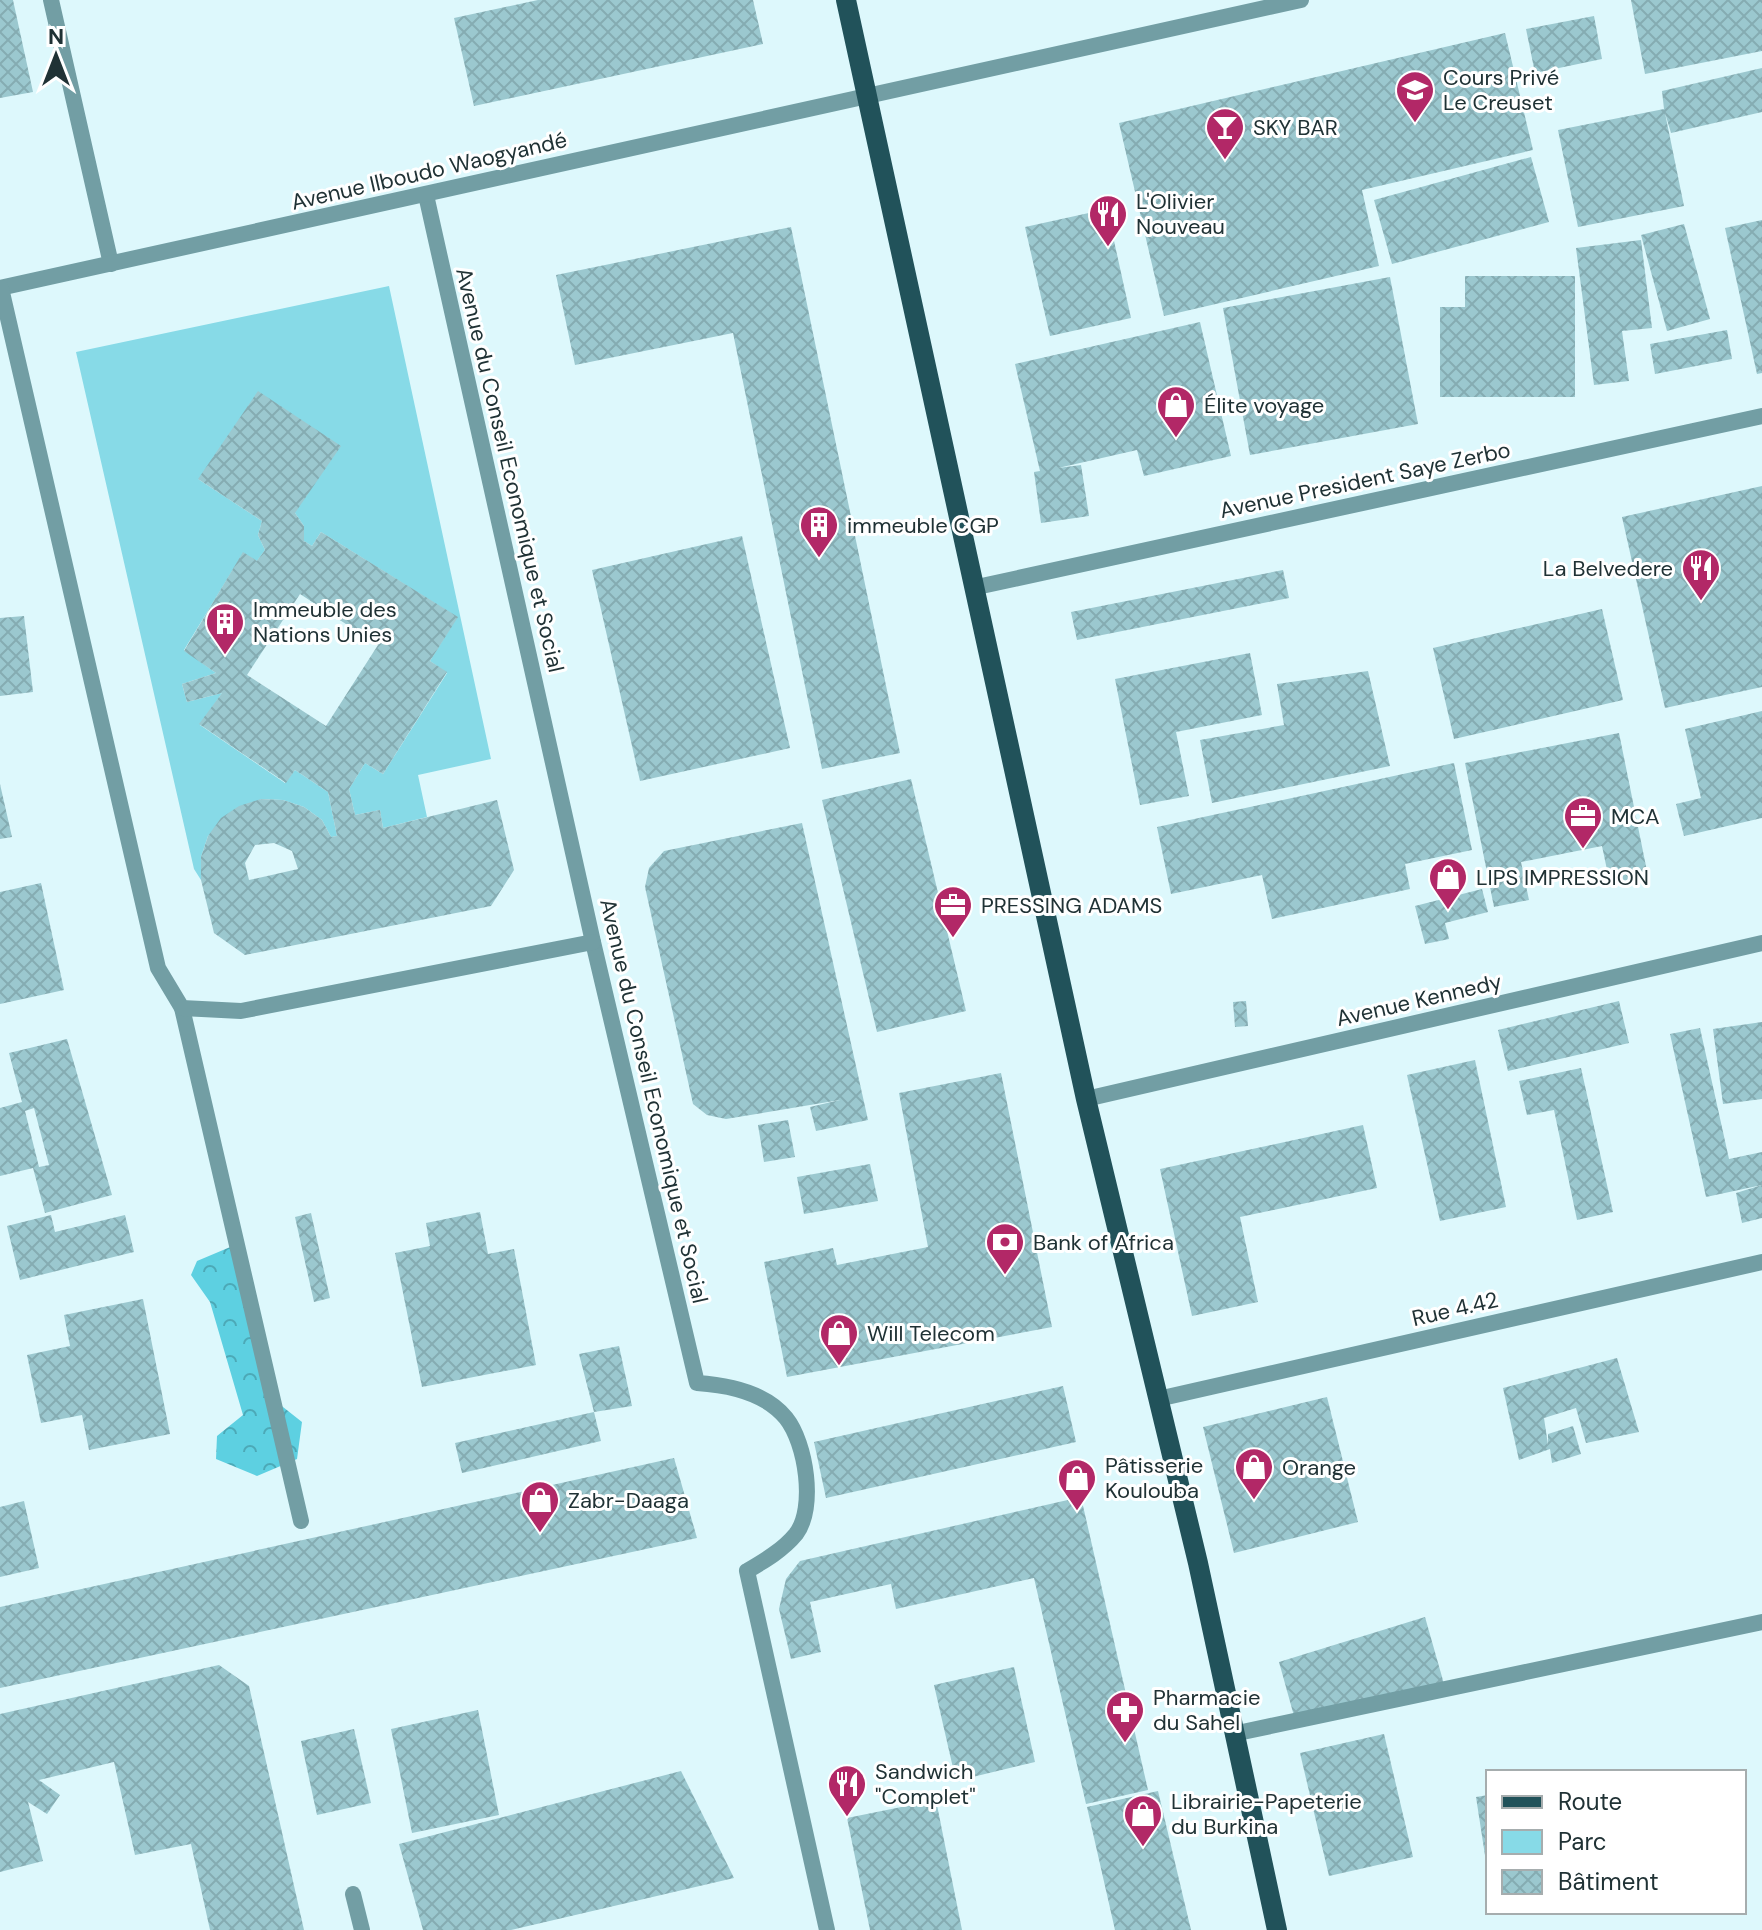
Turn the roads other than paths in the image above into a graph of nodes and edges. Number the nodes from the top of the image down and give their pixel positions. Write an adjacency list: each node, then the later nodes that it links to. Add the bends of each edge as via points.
1 (51, 0): 6 (street)
2 (846, 0): 4 (main road)
3 (1301, 0): 4 (street, Avenue Ilboudo Waogyandé)
4 (868, 95): 5 (street, Avenue Ilboudo Waogyandé); 9 (main road)
5 (426, 195): 6 (street, Avenue Ilboudo Waogyandé); 10 (street, Avenue du Conseil Economique et Social)
6 (111, 264): 7 (street, Avenue Ilboudo Waogyandé)
7 (0, 288): 12 (street, via 158,968)
8 (1762, 416): 9 (street, Avenue President Saye Zerbo)
9 (977, 587): 13 (main road)
10 (593, 942): 12 (street, via 241,1011); 21 (street, Avenue du Conseil Economique et Social, via 697,1383 733,1386 760,1399 785,1417 800,1443 808,1494 797,1533 747,1571)
11 (1762, 943): 13 (street, Avenue Kennedy)
12 (182, 1008): 16 (street)
13 (1086, 1099): 15 (main road)
14 (1762, 1262): 15 (street, Rue 4.42)
15 (1158, 1399): 18 (main road)
16 (301, 1521)
17 (1762, 1622): 18 (street)
18 (1233, 1734): 22 (main road)
19 (353, 1894): 20 (street)
20 (362, 1930)
21 (827, 1930)
22 (1277, 1930)

